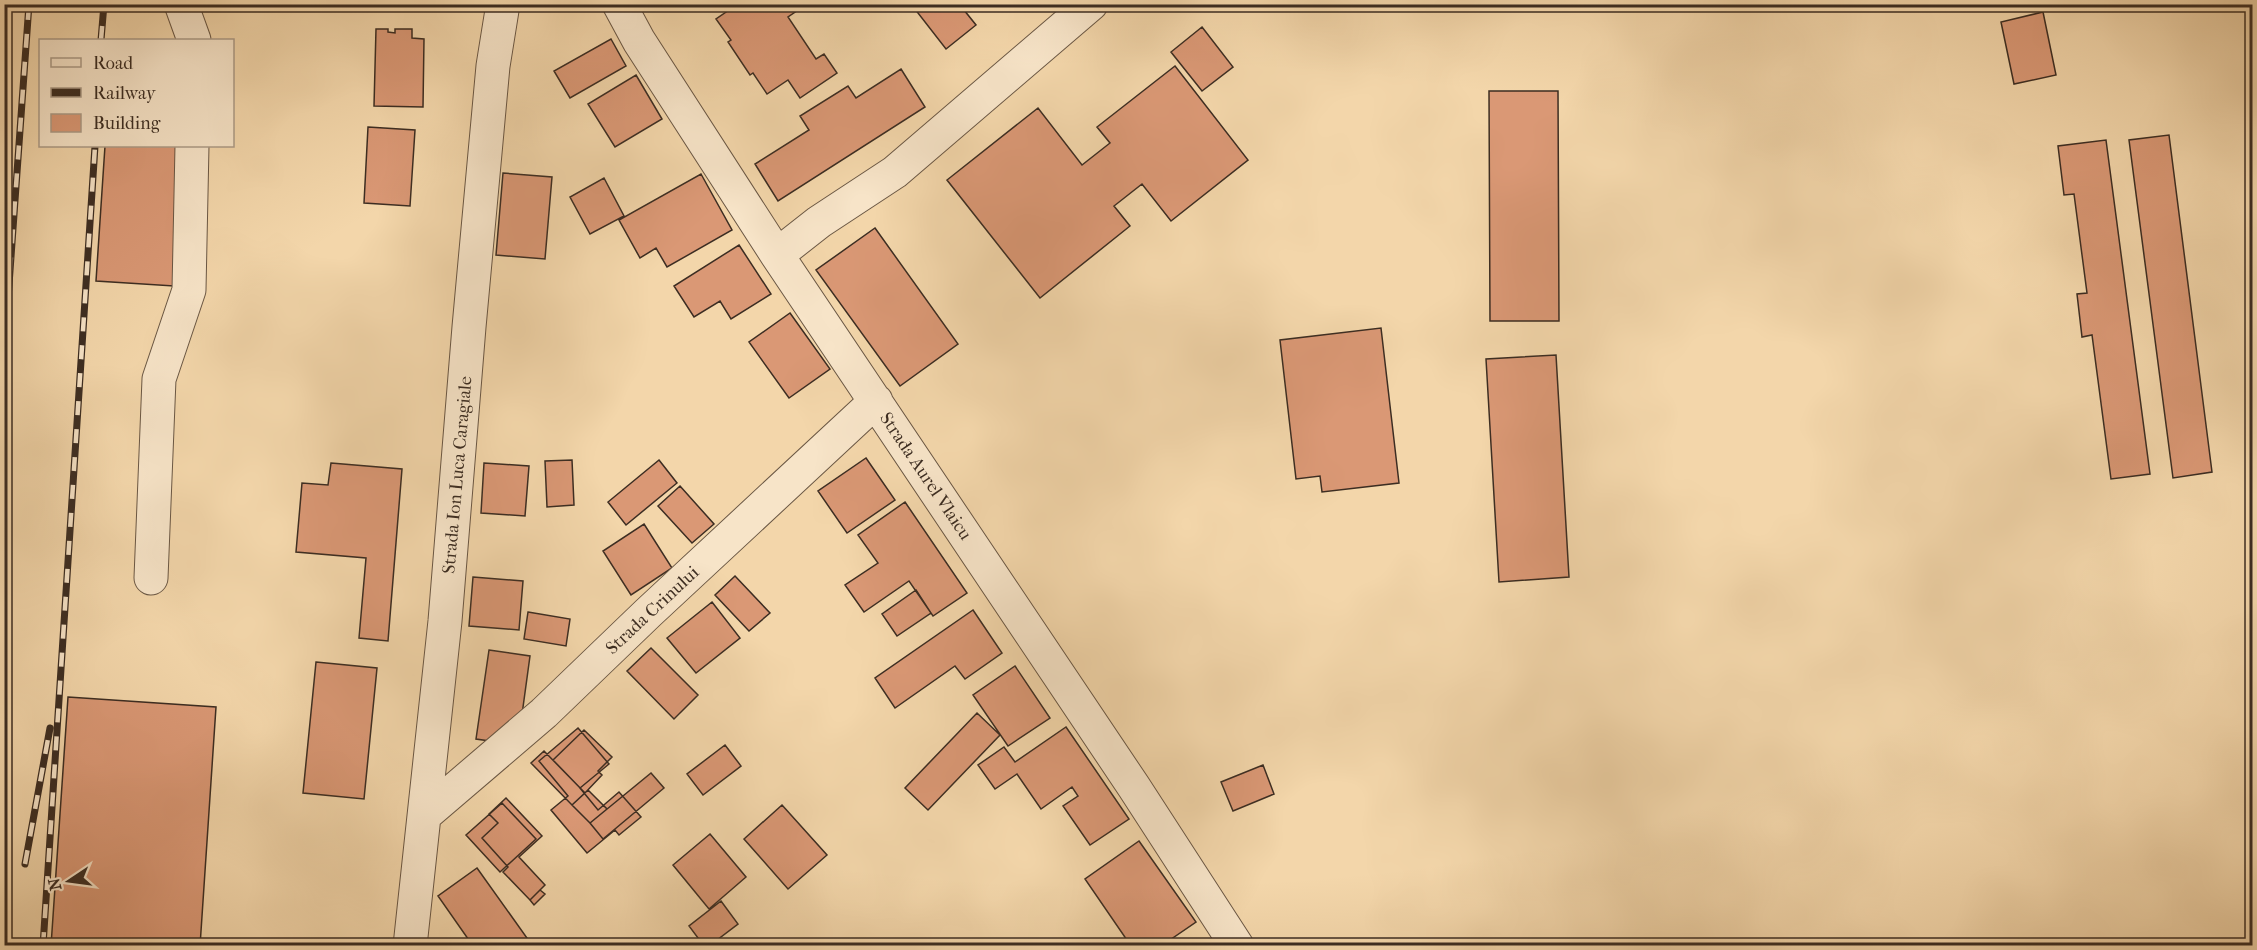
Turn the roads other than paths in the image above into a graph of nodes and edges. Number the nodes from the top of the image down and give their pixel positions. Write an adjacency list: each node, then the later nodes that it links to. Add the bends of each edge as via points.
1 (181, 4): 5 (street)
2 (503, 4): 10 (street, Strada Ion Luca Caragiale, via 492,78)
3 (619, 4): 7 (street, Strada Aurel Vlaicu)
4 (1091, 4): 7 (street, via 895,172)
5 (194, 39)
6 (192, 147): 9 (street, via 189,290 159,379)
7 (777, 255): 8 (street, Strada Aurel Vlaicu)
8 (876, 401): 10 (street, Strada Crinului, via 544,713); 12 (street, Strada Aurel Vlaicu)
9 (151, 578)
10 (426, 814): 11 (street, Strada Ion Luca Caragiale)
11 (410, 945)
12 (1237, 945)

